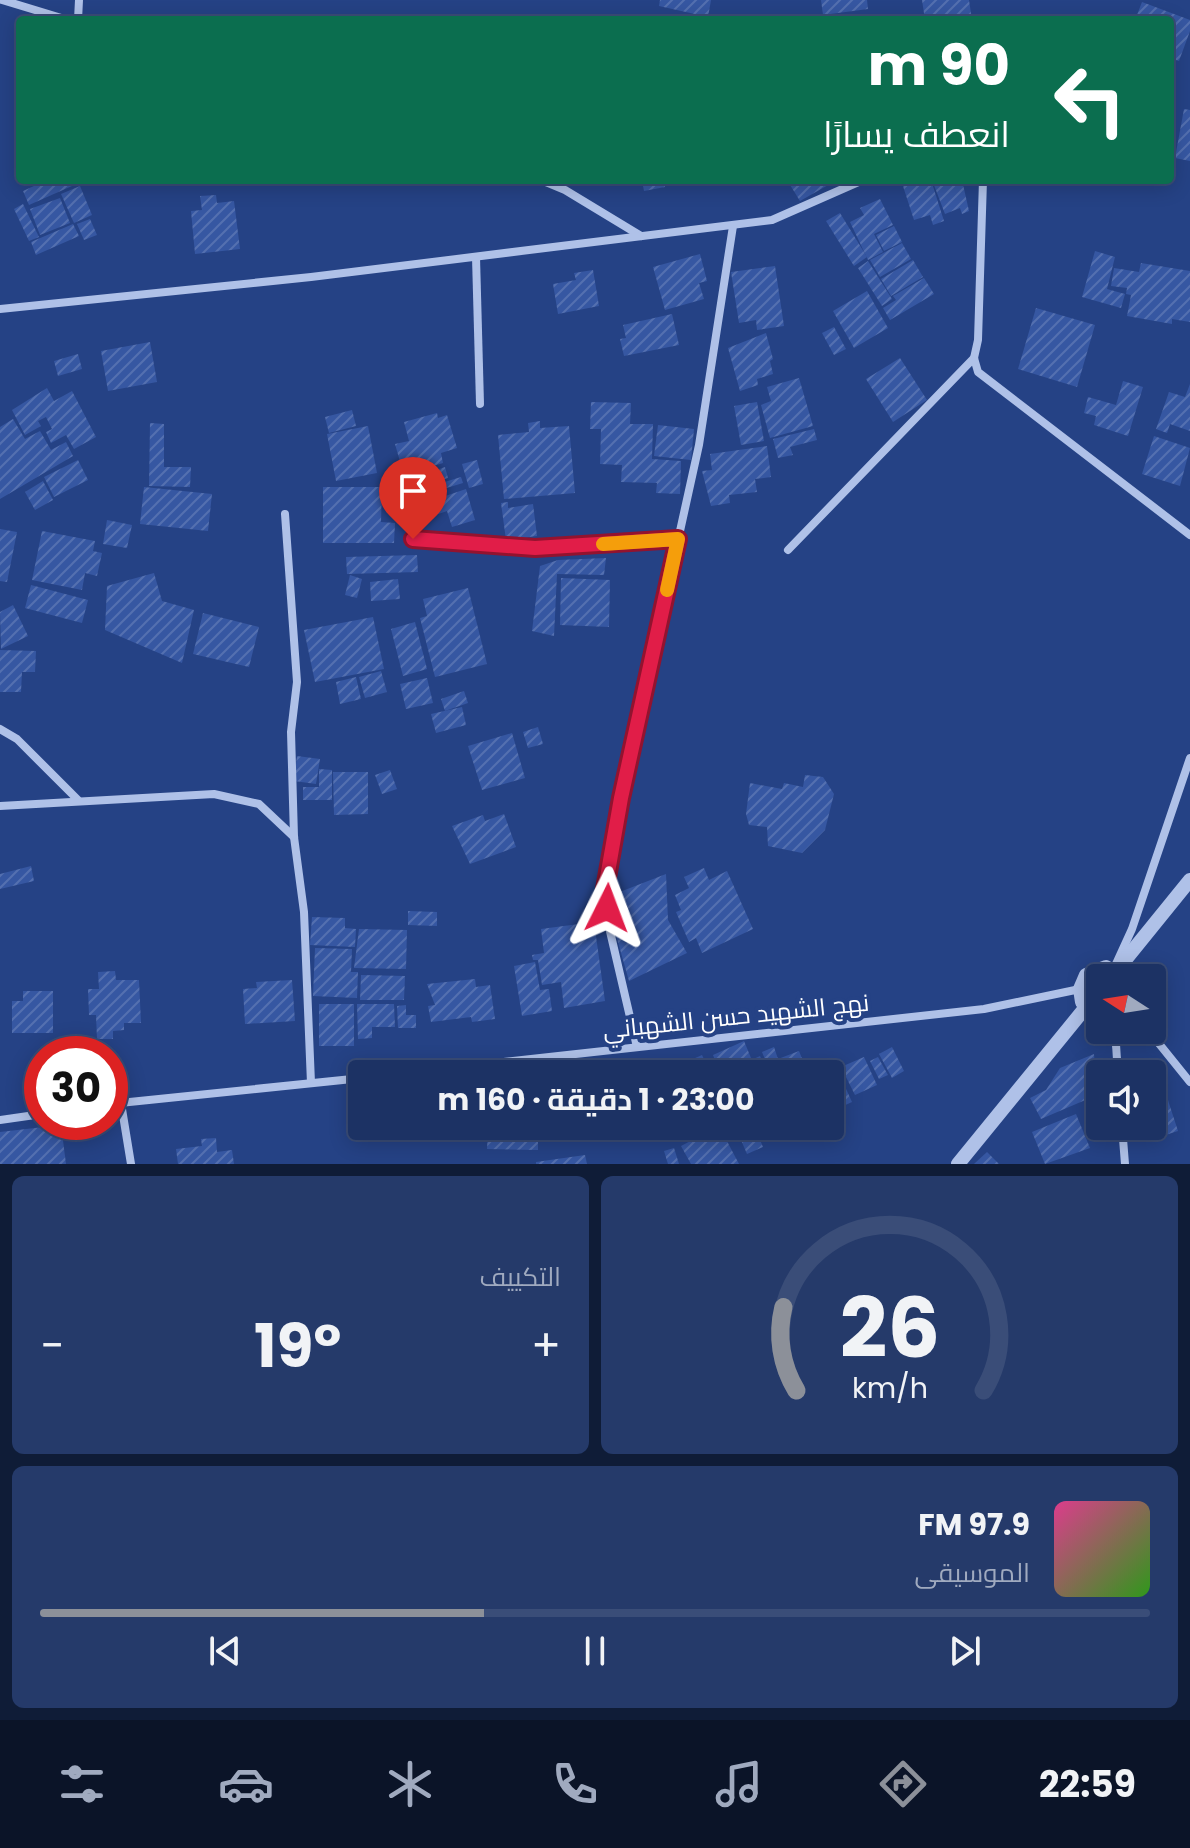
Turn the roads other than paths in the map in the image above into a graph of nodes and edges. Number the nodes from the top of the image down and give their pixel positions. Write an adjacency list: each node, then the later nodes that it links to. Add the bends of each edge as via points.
1 (2, 0): 2 (street)
2 (55, 16)
3 (551, 184): 7 (street)
4 (854, 184): 6 (street, via 772,220)
5 (983, 184): 10 (street)
6 (733, 226): 7 (street); 15 (street, via 699,445)
7 (641, 236): 8 (street)
8 (476, 257): 9 (street); 11 (street)
9 (0, 309)
10 (974, 358): 13 (street, via 978,372); 16 (street)
11 (480, 404)
12 (285, 514): 21 (street, via 297,682 291,732)
13 (1190, 535)
14 (413, 539): 15 (street, via 535,548)
15 (678, 539): 29 (street, via 605,889)
16 (788, 550)
17 (0, 729): 19 (street, via 17,739)
18 (1190, 758): 23 (street)
19 (78, 800): 20 (street); 21 (street, via 214,794 259,804)
20 (0, 806)
21 (294, 837): 33 (street, via 304,912)
22 (1190, 880): 24 (street)
23 (1121, 964)
24 (1124, 964)
25 (1086, 980): 26 (street)
26 (1080, 989): 27 (street); 29 (street, نهج الشهيد حسن الشهباني, via 984,1009)
27 (1086, 1007): 40 (street)
28 (1159, 1044): 32 (street)
29 (637, 1047): 30 (street, نهج الشهيد حسن الشهباني)
30 (520, 1060)
31 (348, 1079): 33 (street)
32 (1190, 1082)
33 (311, 1083): 34 (street)
34 (128, 1102)
35 (24, 1117): 36 (street)
36 (0, 1120)
37 (127, 1140): 39 (street)
38 (1123, 1140): 41 (street)
39 (131, 1164)
40 (958, 1164)
41 (1125, 1164)

